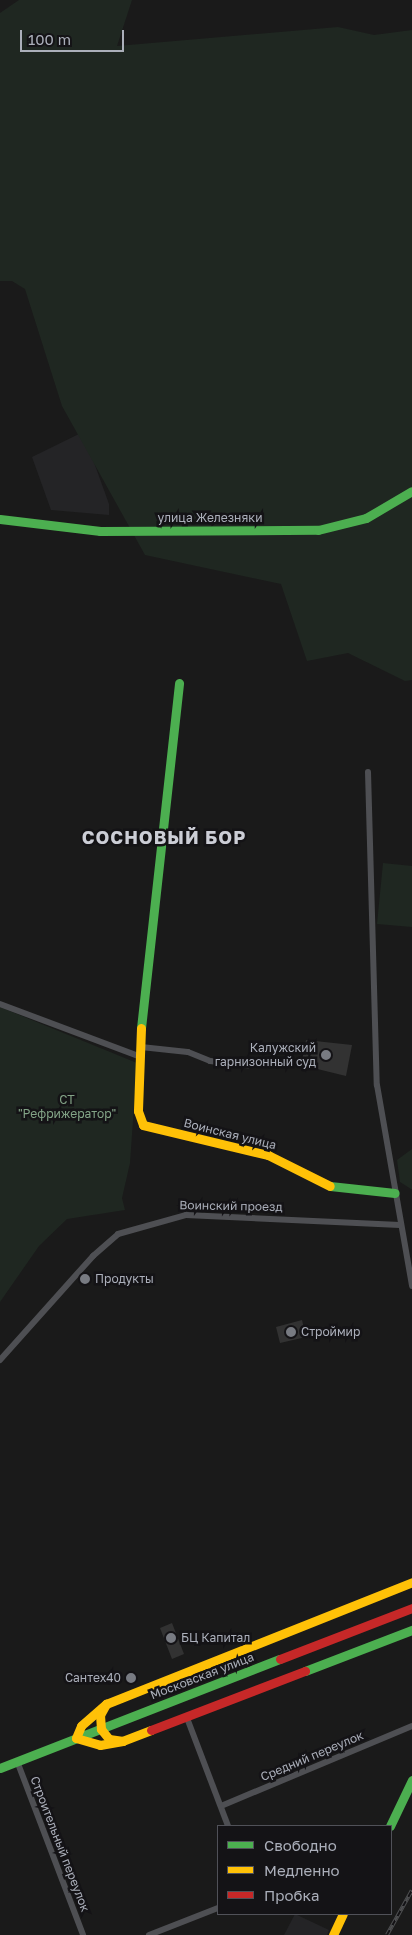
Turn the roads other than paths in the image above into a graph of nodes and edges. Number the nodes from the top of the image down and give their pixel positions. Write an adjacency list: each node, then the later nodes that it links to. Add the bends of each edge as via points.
1 (412, 491): 2 (main road, улица Железняки, via 366,518 318,530 100,531)
2 (0, 520)
3 (179, 683): 6 (main road, via 167,765)
4 (368, 772): 9 (street, via 377,1085)
5 (0, 1004): 7 (street)
6 (141, 1047): 7 (main road); 8 (street, via 188,1052 210,1061)
7 (141, 1057): 9 (main road, Воинская улица, via 138,1111 143,1125 268,1155 337,1189)
8 (248, 1066)
9 (395, 1193): 10 (street)
10 (400, 1226): 11 (street); 12 (street, Воинский проезд, via 186,1215 118,1234 93,1256)
11 (412, 1286)
12 (0, 1360)
13 (412, 1582): 16 (main road)
14 (412, 1608): 19 (main road, Московская улица)
15 (412, 1630): 17 (main road)
16 (106, 1704): 19 (main road, via 100,1715); 20 (main road, via 81,1726)
17 (187, 1718): 21 (main road); 25 (street)
18 (412, 1726): 25 (street, Средний переулок)
19 (101, 1729): 20 (main road, Московская улица); 21 (main road, via 109,1739)
20 (76, 1738): 21 (main road, via 100,1745); 22 (main road, Московская улица)
21 (124, 1741)
22 (17, 1761): 23 (main road, Московская улица); 30 (street, Строительный переулок)
23 (0, 1768)
24 (412, 1780): 27 (main road)
25 (221, 1806): 26 (street)
26 (228, 1825)
27 (390, 1825)
28 (217, 1908): 31 (street)
29 (343, 1915): 32 (main road)
30 (83, 1935)
31 (149, 1935)
32 (333, 1935)

